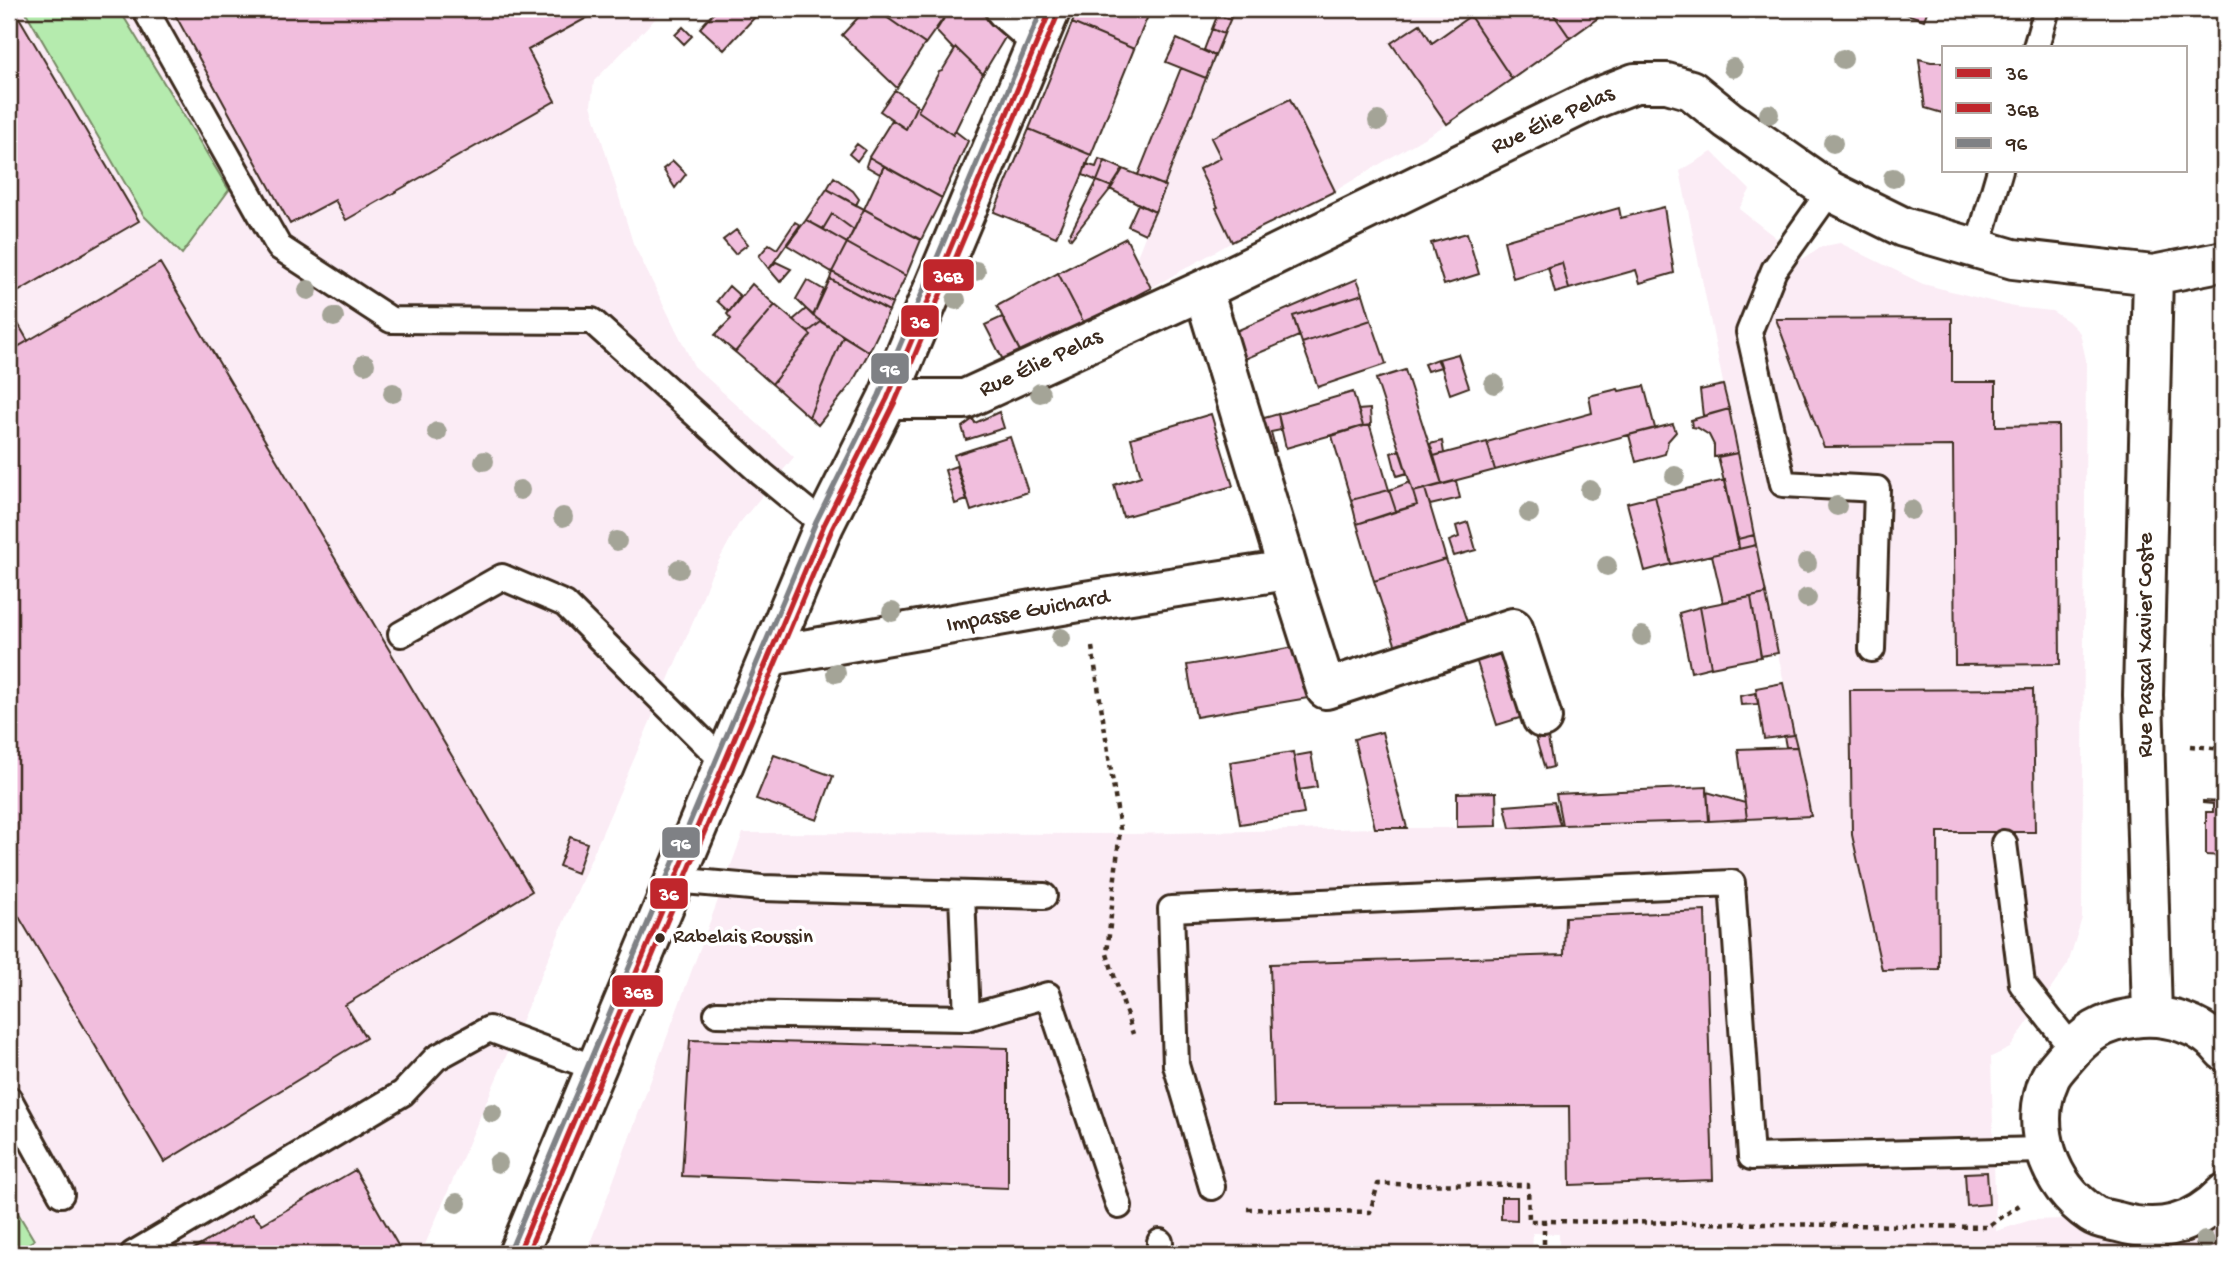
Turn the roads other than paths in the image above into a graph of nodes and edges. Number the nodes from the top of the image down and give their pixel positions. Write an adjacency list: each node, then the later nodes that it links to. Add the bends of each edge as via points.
1 (145, 9): 13 (lane, via 279,247 391,320 592,321)
2 (1005, 9): 4 (street)
3 (2047, 9): 5 (lane)
4 (1045, 24): 12 (street)
5 (2036, 46)
6 (1999, 172): 8 (lane)
7 (1830, 191): 8 (street, Rue Élie Pelas, via 1903,227); 11 (street, Rue Élie Pelas, via 1691,90 1667,83 1635,83); 16 (lane, via 1774,270 1749,332 1783,484 1877,489)
8 (1977, 249): 10 (street, Rue Élie Pelas, via 2013,259)
9 (2224, 261): 10 (street, Rue Élie Pelas)
10 (2153, 275): 25 (street, Rue Pascal Xavier Coste, via 2143,695)
11 (1203, 290): 12 (street, Rue Élie Pelas, via 965,399); 14 (street)
12 (887, 399): 13 (street)
13 (824, 525): 17 (street)
14 (1288, 569): 17 (street, Impasse Guichard); 18 (street, via 1326,689 1513,628)
15 (401, 634): 19 (lane, via 502,577 565,604)
16 (1872, 649)
17 (769, 656): 19 (street)
18 (1542, 718)
19 (724, 762): 21 (street)
20 (2004, 843): 27 (lane, via 2022,984)
21 (674, 880): 22 (lane); 29 (street)
22 (962, 895): 23 (lane); 26 (lane)
23 (1044, 896)
24 (717, 1014): 26 (lane)
25 (2152, 1015): 27 (street, via 2115,1020 2082,1038); 28 (street, via 2188,1024)
26 (967, 1018): 35 (lane, via 1048,995)
27 (2073, 1049): 31 (street, via 2050,1077 2041,1113)
28 (2224, 1051)
29 (595, 1068): 36 (lane, via 489,1029 436,1059 402,1093); 37 (street)
30 (9, 1099): 33 (lane)
31 (2052, 1164): 32 (lane, via 1751,1157 1732,883 1171,909 1177,1065); 34 (street, via 2066,1192 2094,1216 2140,1229 2177,1225 2210,1209)
32 (1212, 1186)
33 (61, 1194)
34 (2224, 1194)
35 (1119, 1206)
36 (133, 1254)
37 (518, 1254)

